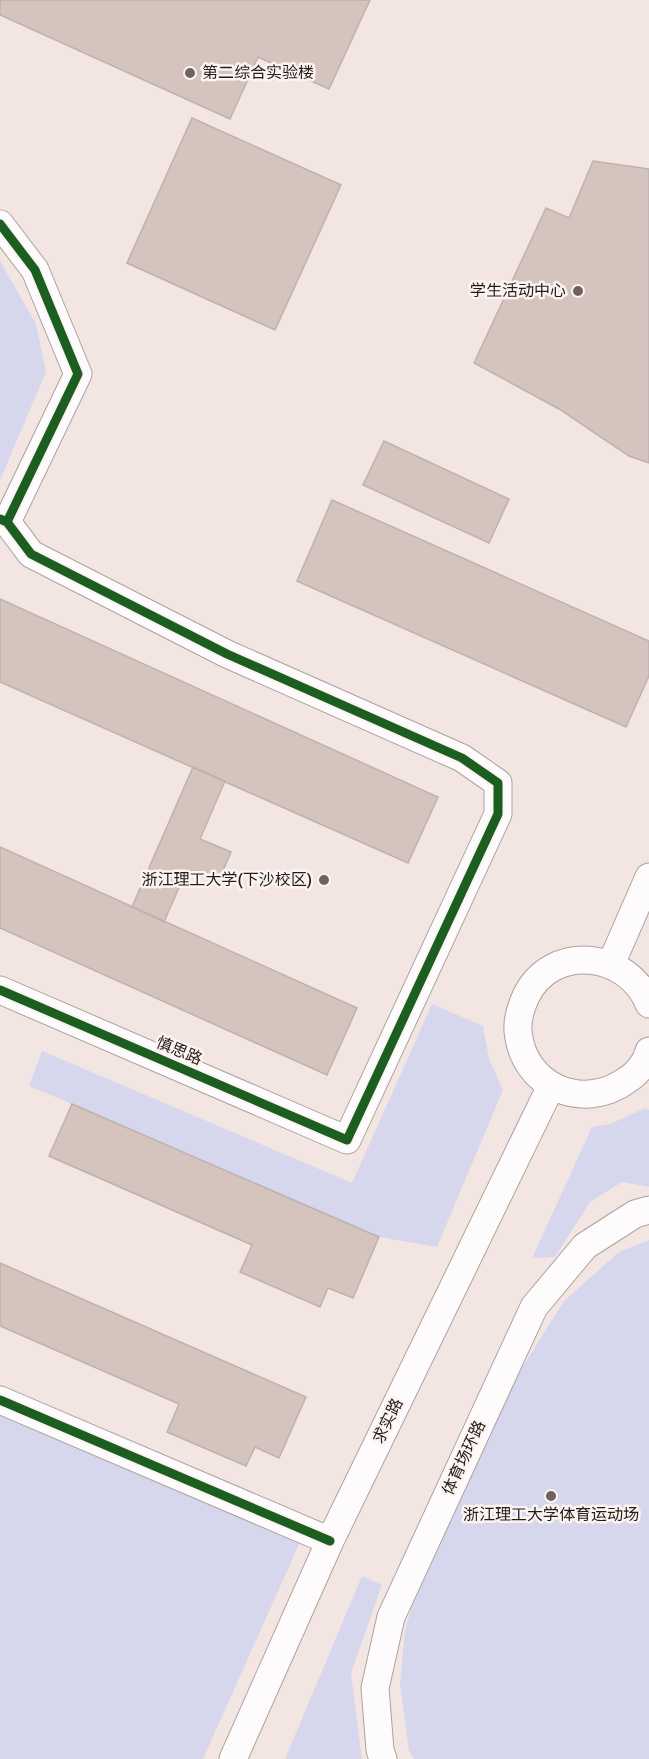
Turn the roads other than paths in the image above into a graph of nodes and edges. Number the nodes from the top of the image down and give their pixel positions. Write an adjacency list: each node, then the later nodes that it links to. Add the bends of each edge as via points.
1 (0, 224): 2 (street, via 35,270 78,374)
2 (3, 520): 5 (street, 慎思路, via 31,554 227,654 462,758 498,783 498,814 347,1140)
3 (649, 877): 4 (street)
4 (611, 964): 6 (street, via 630,975); 8 (street, via 589,959 566,962 546,972 525,998 518,1030 522,1052 534,1071)
5 (0, 990)
6 (649, 1004)
7 (648, 1055): 8 (street, via 634,1075 616,1088 595,1095 572,1094)
8 (551, 1086): 11 (street, 求实路)
9 (649, 1209): 13 (street, 体育场环路, via 585,1246 534,1307 391,1617 375,1688)
10 (0, 1400): 11 (street)
11 (330, 1541): 12 (street, 求实路)
12 (233, 1759)
13 (383, 1759)

